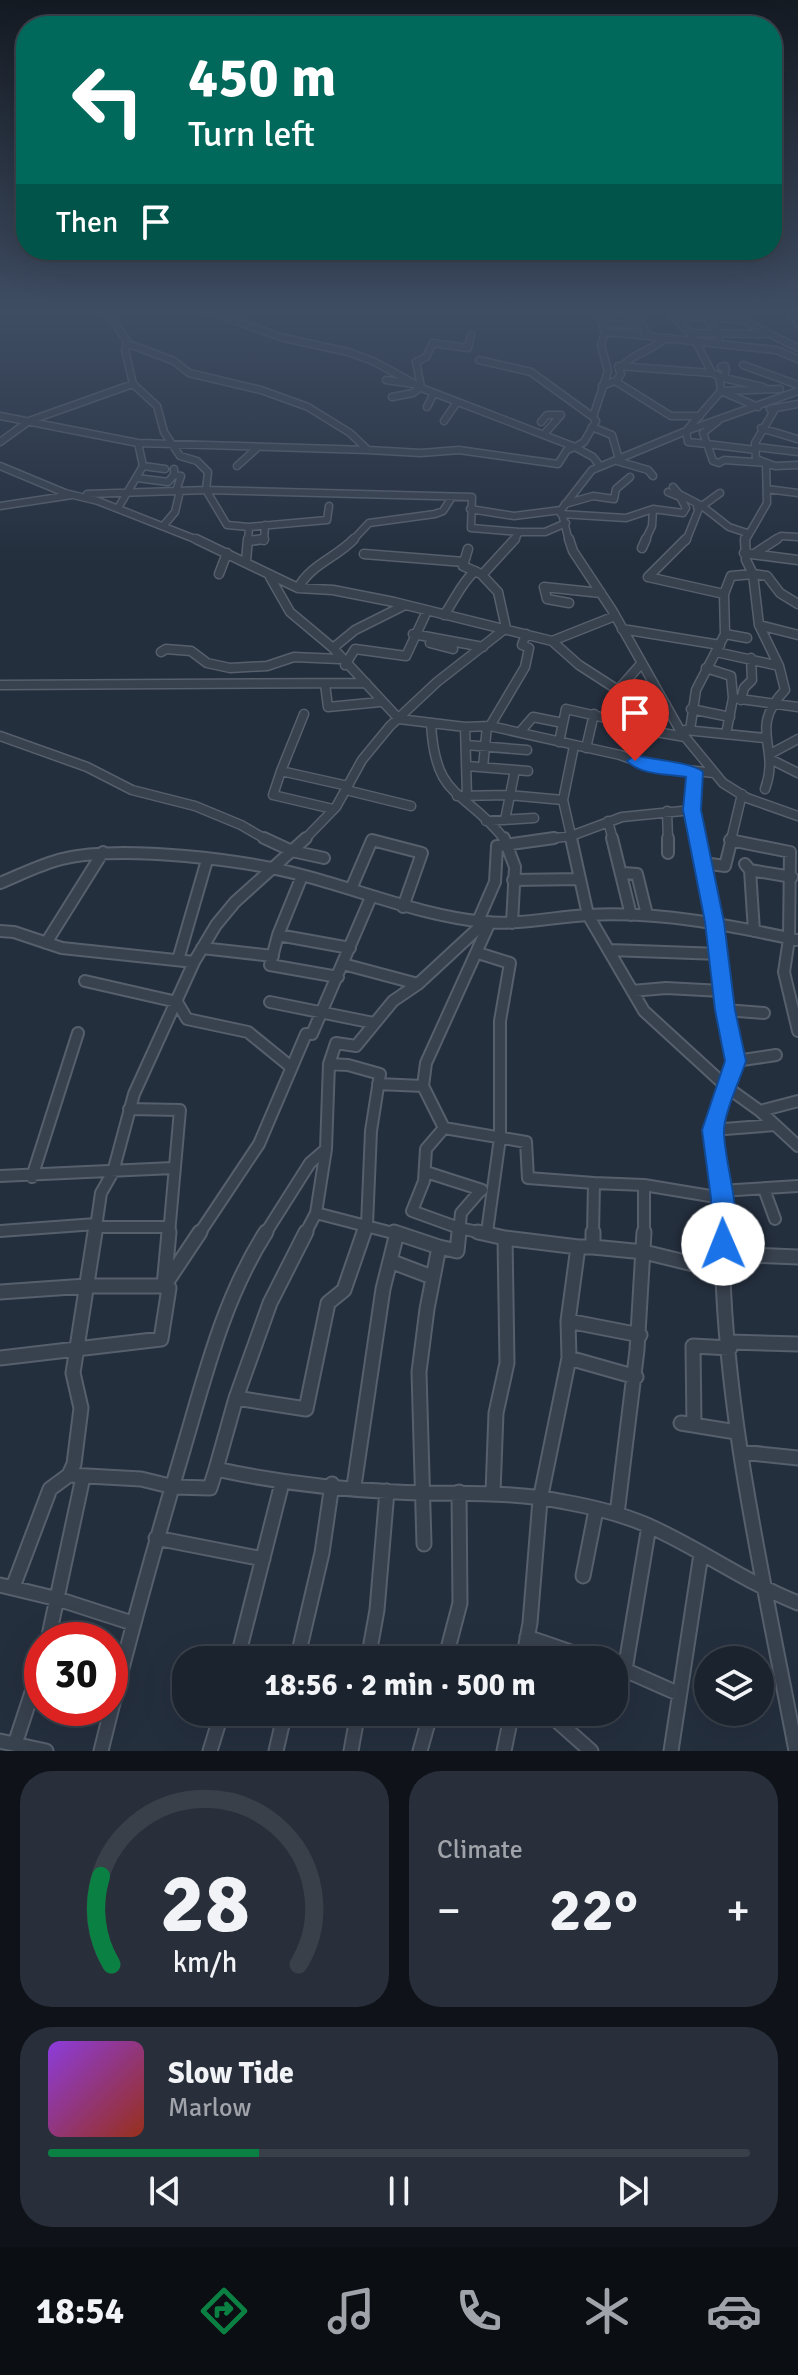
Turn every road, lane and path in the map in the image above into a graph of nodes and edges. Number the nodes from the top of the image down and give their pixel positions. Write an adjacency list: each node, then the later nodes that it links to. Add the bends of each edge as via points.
1 (434, 393): 16 (street)
2 (106, 394): 24 (street)
3 (144, 394): 34 (street, via 157,406)
4 (270, 394): 40 (street, via 299,401 352,433)
5 (409, 394): 13 (street)
6 (436, 394): 14 (street)
7 (561, 394): 22 (street)
8 (600, 394): 22 (street)
9 (635, 394): 21 (street, via 671,416)
10 (719, 394): 21 (street)
11 (727, 394): 17 (street)
12 (788, 394): 17 (street)
13 (392, 397)
14 (457, 402): 25 (street); 30 (street)
15 (798, 404): 18 (street)
16 (427, 407)
17 (758, 407): 19 (street)
18 (775, 409): 19 (street); 28 (street)
19 (741, 413): 23 (street)
20 (0, 416): 24 (street)
21 (700, 416): 29 (street)
22 (593, 417): 27 (street)
23 (719, 419): 29 (street); 35 (street, via 703,433)
24 (29, 421): 32 (street); 33 (street)
25 (444, 421)
26 (541, 422): 30 (street, via 547,415 561,415)
27 (592, 427): 36 (street); 42 (street, via 612,435)
28 (761, 428): 31 (street); 38 (street)
29 (686, 431): 35 (street, via 689,443); 42 (street)
30 (545, 433): 36 (street)
31 (798, 436): 41 (street)
32 (0, 442)
33 (138, 443): 34 (street); 46 (street)
34 (170, 444): 37 (street); 57 (street, via 208,472)
35 (707, 444): 38 (street); 43 (street, via 710,457 719,463)
36 (575, 447): 40 (street, via 558,464 459,450); 48 (street)
37 (257, 448): 40 (street); 47 (street)
38 (756, 449): 39 (street); 43 (street, via 756,459)
39 (772, 449): 41 (street); 43 (street)
40 (368, 450)
41 (797, 452)
42 (617, 459): 48 (street); 52 (street)
43 (766, 463): 49 (street); 56 (street)
44 (798, 465): 49 (street)
45 (0, 466): 62 (street)
46 (143, 466): 50 (street); 54 (street)
47 (237, 466)
48 (600, 466): 70 (street)
49 (775, 466): 51 (street)
50 (165, 469)
51 (798, 473)
52 (653, 476)
53 (630, 477): 70 (street, via 616,489 614,499 593,496)
54 (137, 478): 58 (street); 59 (street, via 168,482 174,472 181,476)
55 (671, 489): 63 (street)
56 (767, 489): 61 (street); 78 (street, via 765,509)
57 (206, 490): 59 (street); 64 (street); 76 (street, via 227,525)
58 (129, 491): 59 (street); 62 (street); 68 (street)
59 (178, 491): 74 (street, via 175,512)
60 (720, 493): 67 (street)
61 (798, 493)
62 (74, 495): 65 (street); 68 (street)
63 (680, 495): 67 (street); 72 (street)
64 (452, 497): 69 (street, via 472,497); 95 (street, via 435,514 369,523 345,548 307,572)
65 (0, 506)
66 (329, 506): 75 (street, via 327,520)
67 (701, 506): 72 (street); 78 (street); 97 (street, via 685,542 648,577)
68 (118, 508): 74 (street)
69 (470, 509): 70 (street, via 514,516); 77 (street, via 471,528)
70 (563, 509): 71 (street, via 626,518); 73 (street)
71 (653, 509): 72 (street); 82 (street)
72 (683, 513)
73 (566, 523): 77 (street, via 545,532); 96 (street, via 567,540)
74 (164, 525): 84 (street)
75 (265, 525): 76 (street); 80 (street, via 264,541)
76 (249, 527): 80 (street)
77 (519, 532): 91 (street, via 510,547)
78 (747, 533): 85 (street)
79 (798, 537): 87 (street, via 781,536)
80 (249, 541): 89 (street)
81 (227, 542): 84 (street)
82 (642, 548)
83 (468, 549): 90 (street)
84 (225, 552): 89 (street); 92 (street)
85 (744, 553): 87 (street); 93 (street)
86 (364, 554): 90 (street)
87 (754, 554): 88 (street)
88 (798, 560)
89 (246, 561): 94 (street)
90 (464, 562): 91 (street)
91 (478, 573): 102 (street, via 462,582); 105 (street, via 498,592)
92 (219, 574)
93 (753, 574): 97 (street, via 731,576); 99 (street, via 767,576); 104 (street)
94 (270, 577): 95 (street); 116 (street, via 290,612)
95 (298, 588): 100 (street)
96 (601, 593): 98 (street, via 544,587 547,599); 103 (street)
97 (724, 594): 109 (street)
98 (569, 603)
99 (798, 604)
100 (405, 605): 101 (street); 116 (street, via 355,630)
101 (427, 611): 102 (street); 107 (street)
102 (444, 615): 105 (street)
103 (615, 616): 106 (street); 112 (street)
104 (759, 625): 110 (street); 122 (street)
105 (506, 628): 108 (street); 115 (street)
106 (622, 629): 117 (street); 121 (street)
107 (413, 634): 114 (street); 120 (street, via 406,656 355,649)
108 (526, 634): 112 (street); 144 (street, via 525,667)
109 (725, 634): 111 (street); 117 (street)
110 (798, 635)
111 (747, 638)
112 (552, 641): 130 (street)
113 (430, 643): 114 (street)
114 (449, 645): 115 (street)
115 (483, 647): 140 (street)
116 (333, 648): 120 (street)
117 (718, 649): 119 (street); 124 (street)
118 (161, 652): 123 (street, via 191,651 206,663)
119 (751, 658): 122 (street); 131 (street, via 752,680)
120 (342, 662): 123 (street, via 290,657 278,664); 126 (street)
121 (641, 664): 130 (street); 134 (street)
122 (779, 666): 129 (street)
123 (244, 667): 125 (street)
124 (706, 668): 131 (street, via 731,676); 136 (street)
125 (240, 683): 127 (street); 128 (street)
126 (366, 683): 127 (street); 132 (street)
127 (325, 684): 132 (street, via 328,707)
128 (0, 685)
129 (785, 690): 133 (street); 135 (street)
130 (618, 692): 134 (street); 138 (street, via 610,719)
131 (737, 699): 133 (street); 139 (street)
132 (380, 702): 140 (street)
133 (770, 704): 135 (street); 150 (street)
134 (666, 705): 147 (street, via 679,729)
135 (797, 707)
136 (691, 709): 139 (street); 147 (street)
137 (304, 714): 162 (street)
138 (594, 714): 142 (street, via 566,709); 156 (street)
139 (730, 717): 148 (street)
140 (399, 719): 141 (street); 167 (street, via 362,760)
141 (431, 723): 145 (street); 171 (street, via 435,769)
142 (563, 723): 146 (street, via 533,717); 152 (street)
143 (616, 725): 147 (street)
144 (488, 726): 145 (street); 146 (street); 155 (street)
145 (465, 727): 153 (street)
146 (520, 732): 152 (street)
147 (688, 734): 148 (street); 165 (street)
148 (726, 734): 150 (street)
149 (0, 736): 185 (street, via 87,767 132,790 195,806)
150 (765, 738): 158 (street)
151 (798, 739): 158 (street)
152 (559, 742): 154 (street)
153 (466, 745): 155 (street); 159 (street)
154 (574, 746): 156 (street); 172 (street)
155 (485, 747): 157 (street); 160 (street)
156 (586, 748): 164 (street)
157 (527, 750)
158 (772, 757): 166 (street); 168 (street, via 772,777)
159 (467, 766): 160 (street); 171 (street)
160 (483, 767): 161 (street)
161 (515, 770): 163 (street); 170 (street)
162 (281, 771): 167 (street); 174 (street, via 273,795)
163 (528, 771)
164 (694, 772): 165 (street); 175 (street)
165 (714, 773): 169 (street)
166 (798, 773)
167 (347, 788): 173 (street); 174 (street)
168 (765, 789)
169 (742, 794): 177 (street); 183 (street)
170 (508, 795): 171 (street); 172 (street); 179 (street)
171 (462, 796): 180 (street)
172 (563, 800): 182 (street)
173 (411, 806)
174 (333, 809): 185 (street)
175 (692, 810): 176 (street); 190 (street)
176 (667, 811): 181 (street); 187 (street)
177 (798, 816)
178 (534, 818): 179 (street)
179 (505, 820): 180 (street)
180 (486, 821): 184 (street)
181 (608, 821): 182 (street); 192 (street)
182 (571, 836): 184 (street); 195 (street)
183 (730, 840): 190 (street, via 725,866); 194 (street, via 790,852)
184 (504, 843): 196 (street, via 514,861); 204 (street, via 497,846)
185 (292, 851): 188 (street); 191 (street)
186 (103, 852): 189 (street); 197 (street, via 62,859); 211 (street)
187 (668, 853)
188 (324, 858)
189 (207, 860): 191 (street); 218 (street)
190 (703, 863): 205 (street)
191 (269, 870): 193 (street); 212 (street, via 235,902)
192 (623, 873): 202 (street); 203 (street, via 637,874)
193 (302, 876): 198 (street); 209 (street)
194 (792, 877): 208 (street, via 747,867); 210 (street)
195 (580, 879): 196 (street); 201 (street)
196 (513, 880): 206 (street)
197 (0, 883)
198 (351, 889): 199 (street); 200 (street, via 372,840 422,853)
199 (371, 897): 200 (street); 213 (street)
200 (403, 907): 204 (street)
201 (588, 915): 202 (street); 206 (street); 214 (street)
202 (631, 915): 203 (street)
203 (647, 915): 205 (street)
204 (485, 922): 206 (street); 215 (street); 223 (street)
205 (715, 922): 208 (street); 216 (street)
206 (512, 923)
207 (0, 931): 211 (street)
208 (754, 931): 210 (street)
209 (278, 935): 213 (street); 217 (street)
210 (794, 940): 228 (street, via 786,946 786,986)
211 (46, 943): 218 (street)
212 (202, 948): 217 (street); 219 (street)
213 (350, 948): 220 (street)
214 (610, 950): 216 (street); 224 (street)
215 (478, 953): 240 (street, via 426,1063); 248 (street, via 510,963 500,1021)
216 (720, 954): 225 (street)
217 (273, 956): 221 (street, via 270,965)
218 (178, 960): 219 (street)
219 (194, 962): 226 (street)
220 (343, 964): 221 (street); 223 (street)
221 (338, 977): 230 (street)
222 (85, 981): 226 (street)
223 (418, 984): 232 (street)
224 (632, 991): 225 (street); 241 (street, via 644,1011)
225 (722, 991): 229 (street)
226 (177, 1002): 238 (street, via 187,1019 248,1032); 243 (street)
227 (270, 1002): 230 (street)
228 (795, 1009): 233 (street)
229 (725, 1010): 231 (street); 236 (street)
230 (321, 1013): 232 (street); 238 (street)
231 (764, 1013)
232 (374, 1023): 237 (street, via 356,1046 336,1043)
233 (798, 1031)
234 (78, 1033): 255 (street)
235 (776, 1055): 236 (street)
236 (736, 1061): 241 (street)
237 (329, 1064): 239 (street, via 380,1074); 250 (street)
238 (291, 1067): 282 (street, via 259,1144)
239 (378, 1084): 240 (street); 264 (street)
240 (423, 1086): 246 (street)
241 (728, 1088): 244 (street); 247 (street)
242 (798, 1101): 244 (street)
243 (129, 1109): 251 (street, via 180,1110); 252 (street)
244 (760, 1111): 245 (street)
245 (775, 1125): 247 (street); 249 (street)
246 (444, 1128): 248 (street); 253 (street, via 426,1149)
247 (712, 1130): 261 (street)
248 (500, 1138): 256 (street, via 526,1142 528,1178); 259 (street)
249 (798, 1146)
250 (326, 1149): 262 (street); 301 (street, via 310,1163 251,1256 223,1316)
251 (173, 1168): 252 (street); 266 (street)
252 (113, 1172): 255 (street); 265 (street, via 101,1193)
253 (426, 1172): 259 (street); 267 (street, via 412,1211)
254 (0, 1176): 255 (street)
255 (32, 1177)
256 (594, 1183): 257 (street); 274 (street)
257 (644, 1185): 261 (street); 275 (street)
258 (798, 1186): 260 (street)
259 (486, 1188): 267 (street, via 461,1213); 269 (street)
260 (764, 1189): 261 (street); 263 (street)
261 (721, 1195): 276 (street)
262 (316, 1213): 264 (street); 292 (street, via 270,1303)
263 (775, 1219)
264 (367, 1225): 270 (street); 292 (street, via 344,1290 328,1303 306,1409)
265 (96, 1226): 266 (street); 268 (street); 281 (street)
266 (169, 1227): 282 (street)
267 (459, 1228): 269 (street); 272 (street, via 457,1251)
268 (0, 1231)
269 (487, 1232): 271 (street)
270 (397, 1233): 272 (street); 278 (street)
271 (505, 1238): 273 (street); 304 (street, via 507,1363 496,1413)
272 (439, 1247): 280 (street)
273 (578, 1247): 274 (street); 284 (street)
274 (593, 1247): 275 (street)
275 (644, 1252): 279 (street); 285 (street)
276 (724, 1254): 277 (street); 279 (street)
277 (798, 1257)
278 (390, 1261): 280 (street); 300 (street)
279 (722, 1271): 287 (street)
280 (432, 1277): 305 (street, via 418,1411)
281 (86, 1286): 282 (street); 283 (street); 288 (street)
282 (164, 1286): 288 (street, via 169,1288 161,1339)
283 (0, 1292)
284 (568, 1321): 285 (street); 290 (street)
285 (640, 1335): 291 (street)
286 (798, 1344): 287 (street)
287 (729, 1345): 293 (street); 293 (street, via 693,1346 687,1424)
288 (77, 1347): 289 (street); 297 (street, via 73,1373 81,1408)
289 (0, 1358)
290 (569, 1358): 291 (street); 306 (street)
291 (636, 1377): 308 (street)
292 (236, 1398): 296 (street)
293 (736, 1432): 294 (street)
294 (741, 1452): 295 (street); 316 (street)
295 (798, 1458)
296 (216, 1469): 298 (street); 301 (street, via 210,1488)
297 (76, 1476): 301 (street, via 141,1479); 315 (street, via 50,1489); 317 (street)
298 (282, 1483): 299 (street); 313 (street)
299 (332, 1484): 300 (street); 324 (street)
300 (354, 1486): 302 (street)
301 (174, 1487): 310 (street)
302 (387, 1491): 305 (street); 325 (street)
303 (459, 1492): 304 (street); 305 (street); 326 (street, via 460,1603)
304 (493, 1492): 306 (street)
305 (425, 1493): 311 (street)
306 (540, 1500): 307 (street); 321 (street)
307 (596, 1510): 308 (street); 314 (street)
308 (617, 1514): 309 (street)
309 (649, 1526): 312 (street); 329 (street)
310 (156, 1538): 313 (street); 320 (street)
311 (424, 1544)
312 (701, 1554): 316 (street); 331 (street)
313 (263, 1559): 323 (street)
314 (583, 1576)
315 (6, 1586): 317 (street)
316 (768, 1591): 318 (street); 350 (street)
317 (58, 1599): 319 (street); 320 (street)
318 (798, 1603)
319 (52, 1622)
320 (132, 1623): 322 (street)
321 (527, 1637): 327 (street); 328 (street)
322 (128, 1638)
323 (241, 1646)
324 (300, 1646)
325 (371, 1646)
326 (449, 1646)
327 (525, 1646)
328 (553, 1646)
329 (625, 1646)
330 (628, 1672): 331 (street)
331 (677, 1693): 349 (street)
332 (24, 1705): 340 (street)
333 (106, 1726): 342 (street)
334 (218, 1726): 343 (street)
335 (282, 1726): 344 (street)
336 (355, 1726): 345 (street)
337 (427, 1726): 346 (street)
338 (509, 1726): 347 (street)
339 (563, 1726): 348 (street)
340 (8, 1743): 341 (street)
341 (38, 1749)
342 (101, 1751)
343 (210, 1751)
344 (276, 1751)
345 (351, 1751)
346 (420, 1751)
347 (504, 1751)
348 (591, 1751)
349 (671, 1751)
350 (796, 1751)

